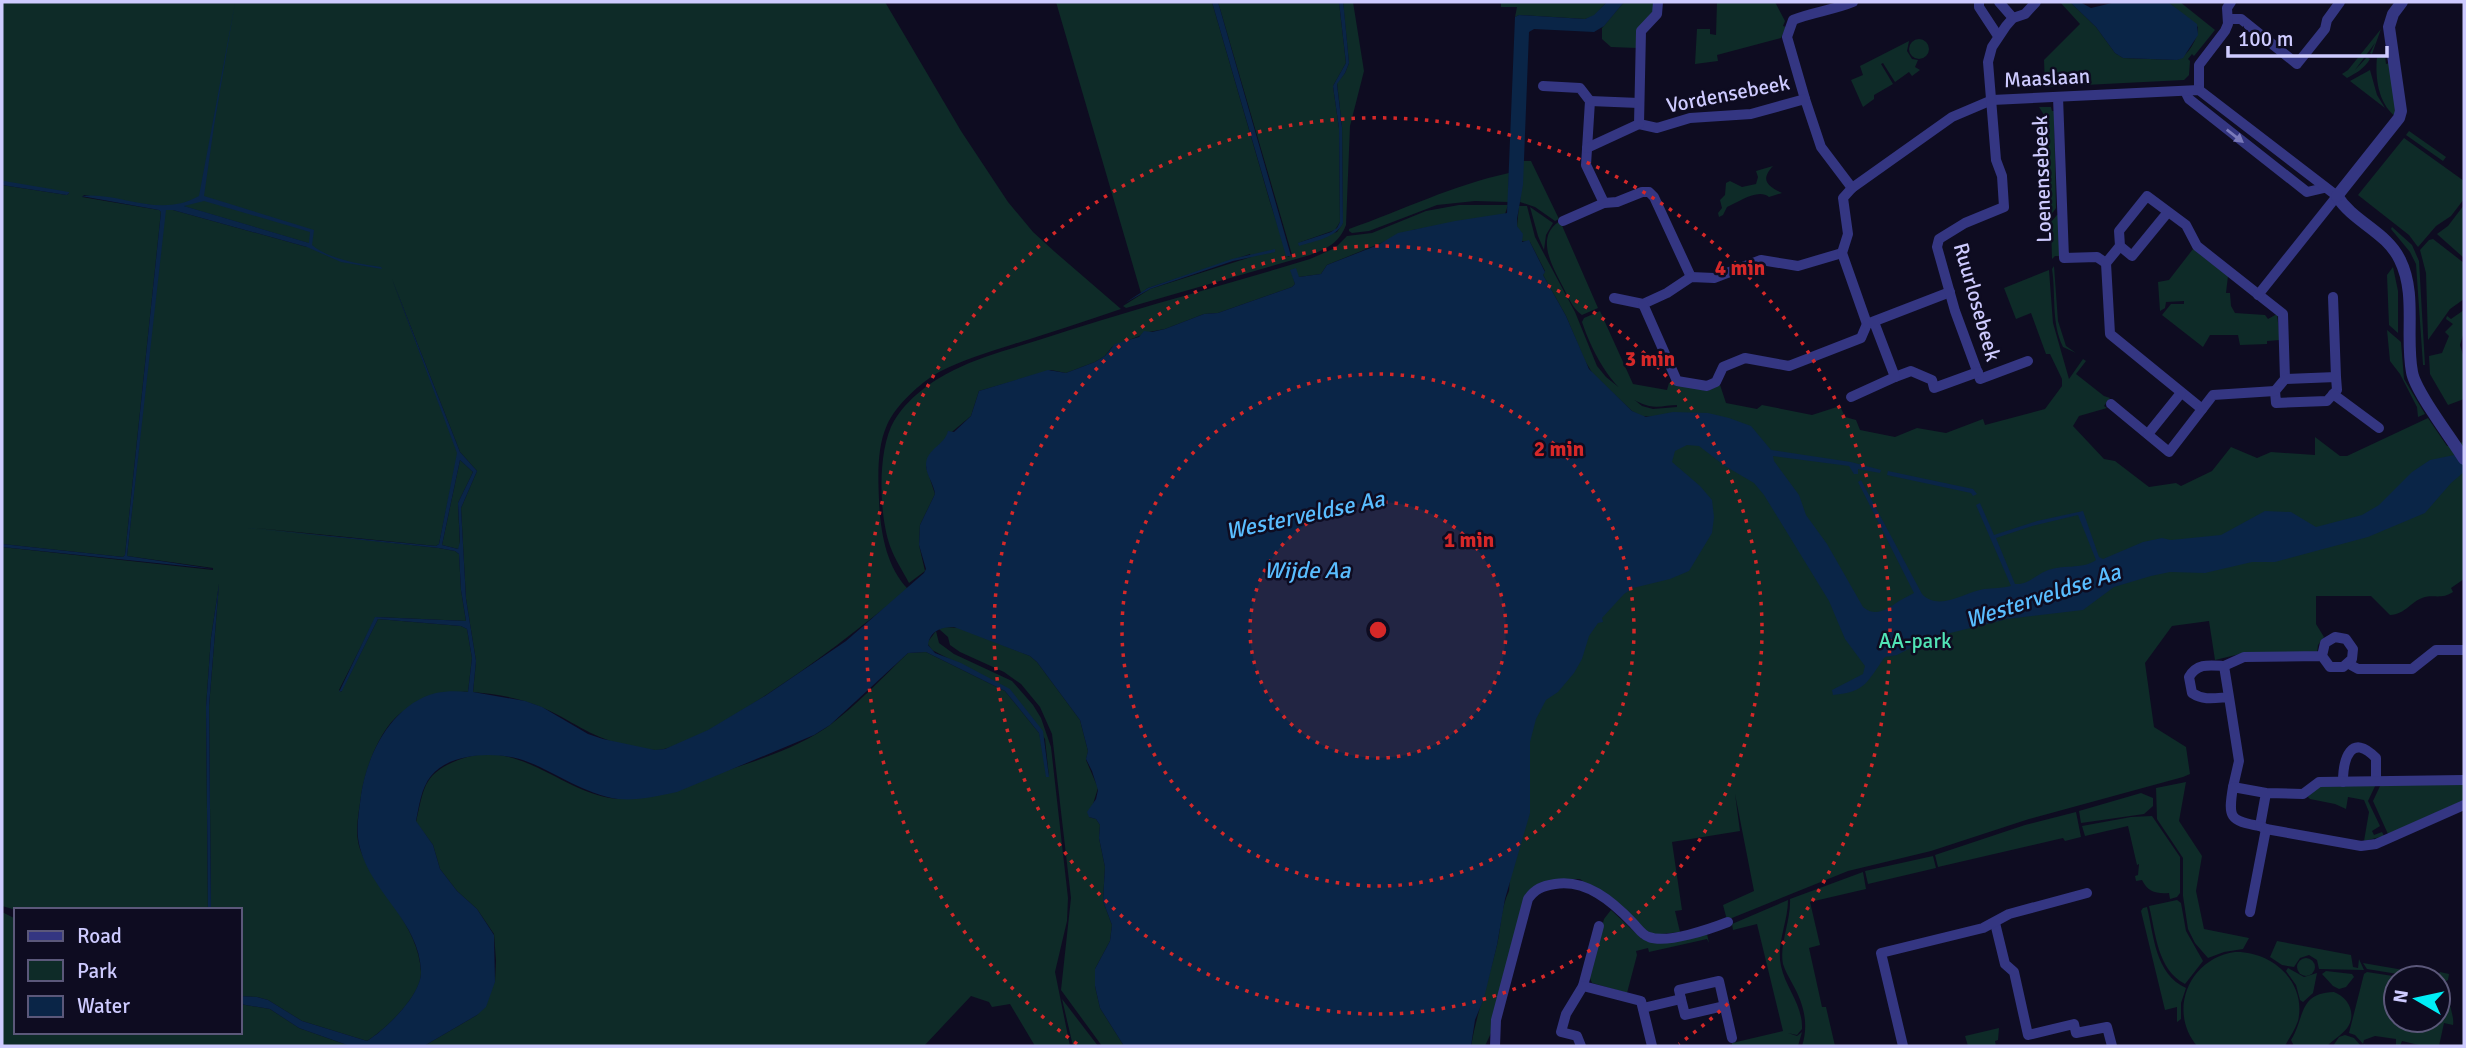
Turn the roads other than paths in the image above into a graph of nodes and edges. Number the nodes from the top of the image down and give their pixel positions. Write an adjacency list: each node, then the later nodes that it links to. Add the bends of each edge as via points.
1 (1658, 2): 19 (street, Vordensebeek, via 1657,14 1641,31)
2 (1853, 2): 16 (street, via 1793,20 1787,37)
3 (1979, 2): 11 (street)
4 (1999, 2): 9 (street)
5 (2036, 2): 9 (street, via 2025,14)
6 (2231, 2): 10 (street)
7 (2340, 2): 10 (street, via 2297,64 2241,19)
8 (2402, 2): 24 (street, via 2389,27 2399,118)
9 (2013, 18): 11 (street)
10 (2228, 19): 13 (street, via 2225,31 2199,65)
11 (1998, 36): 17 (street, via 1989,62)
12 (1543, 86): 18 (street, Vordensebeek, via 1580,88)
13 (2199, 90): 14 (street, Maaslaan); 23 (street)
14 (2185, 91): 15 (street, Maaslaan); 23 (street, one-way to 23, via 2189,99 2307,191)
15 (2058, 97): 17 (street, Maaslaan); 30 (street, Loenensebeek, via 2064,258 2096,257)
16 (1805, 99): 20 (street, Vordensebeek, via 1751,114 1690,118 1657,128); 22 (street, Vordensebeek, via 1821,147)
17 (1992, 100): 22 (street, Maaslaan, via 1952,117); 32 (street, Ruurlosebeek, via 2004,207 1939,239 1937,247)
18 (1590, 101): 19 (street, Vordensebeek); 21 (street)
19 (1639, 103): 20 (street, Vordensebeek)
20 (1639, 124): 21 (street, Vordensebeek)
21 (1587, 148): 25 (street, via 1586,165)
22 (1852, 188): 29 (street, via 1843,198 1848,234)
23 (2324, 188): 24 (street)
24 (2337, 196): 33 (street); 51 (street, via 2401,262 2407,285 2413,379)
25 (1604, 203): 27 (street); 31 (street, via 1649,192)
26 (2168, 212): 28 (street, via 2132,256); 28 (street, via 2147,196 2119,231); 33 (street, via 2186,225 2197,246)
27 (1563, 221)
28 (2120, 246): 30 (street)
29 (1842, 253): 31 (street, via 1798,266 1761,260 1714,278); 37 (street)
30 (2106, 263): 44 (street, via 2110,334)
31 (1691, 277): 36 (street)
32 (1950, 292): 37 (street); 39 (street, Ruurlosebeek)
33 (2258, 295): 42 (street, via 2283,314)
34 (2333, 297): 41 (street)
35 (1614, 298): 36 (street)
36 (1643, 304): 37 (street, via 1677,381 1707,386 1716,382 1723,367 1745,358 1789,366 1861,338)
37 (1870, 323): 40 (street)
38 (2028, 361): 39 (street, Ruurlosebeek, via 1980,379)
39 (1978, 372): 40 (street, via 1934,388 1932,380 1911,371)
40 (1895, 377): 46 (street)
41 (2336, 377): 42 (street); 45 (street)
42 (2286, 379): 43 (street)
43 (2275, 391): 45 (street, via 2276,403 2327,401); 48 (street, via 2213,395)
44 (2181, 393): 48 (street); 50 (street)
45 (2333, 394): 49 (street)
46 (1851, 397)
47 (2111, 404): 50 (street)
48 (2202, 410): 50 (street, via 2169,452)
49 (2379, 428)
50 (2148, 434)
51 (2462, 451)
52 (2464, 649): 54 (street, via 2436,650 2412,669 2358,669)
53 (2322, 656): 54 (street, via 2336,668); 54 (street, via 2329,639 2341,637 2353,649); 55 (street, via 2244,657)
54 (2349, 664)
55 (2224, 666): 56 (street); 56 (street, via 2200,666 2189,677 2189,685 2199,698)
56 (2229, 696): 60 (street, via 2239,761)
57 (2464, 780): 58 (street)
58 (2376, 781): 59 (street); 59 (street, via 2376,758 2359,748 2346,755)
59 (2343, 782): 61 (street, via 2319,782 2303,794)
60 (2233, 787): 61 (street); 63 (street, via 2231,816 2239,823)
61 (2266, 793): 63 (street)
62 (2464, 805): 63 (street, via 2376,844 2361,846)
63 (2263, 828): 65 (street)
64 (2087, 893): 67 (street, via 2009,914)
65 (2250, 912)
66 (1728, 922): 74 (street, via 1692,933 1650,938 1584,885 1566,882 1536,889 1524,912)
67 (1995, 923): 77 (street, via 1881,953); 78 (street, via 2005,964 2014,972 2028,1035 2074,1024 2076,1033 2107,1027)
68 (1599, 926): 69 (street)
69 (1583, 986): 72 (street, via 1641,1001); 75 (street, via 1561,1032 1577,1036)
70 (1681, 999): 71 (street, via 1685,1016); 71 (street, via 1679,990 1718,981); 72 (street)
71 (1724, 1006): 73 (street)
72 (1643, 1008): 76 (street)
73 (1732, 1038)
74 (1494, 1046)
75 (1581, 1046)
76 (1652, 1046)
77 (1903, 1046)
78 (2112, 1046)

